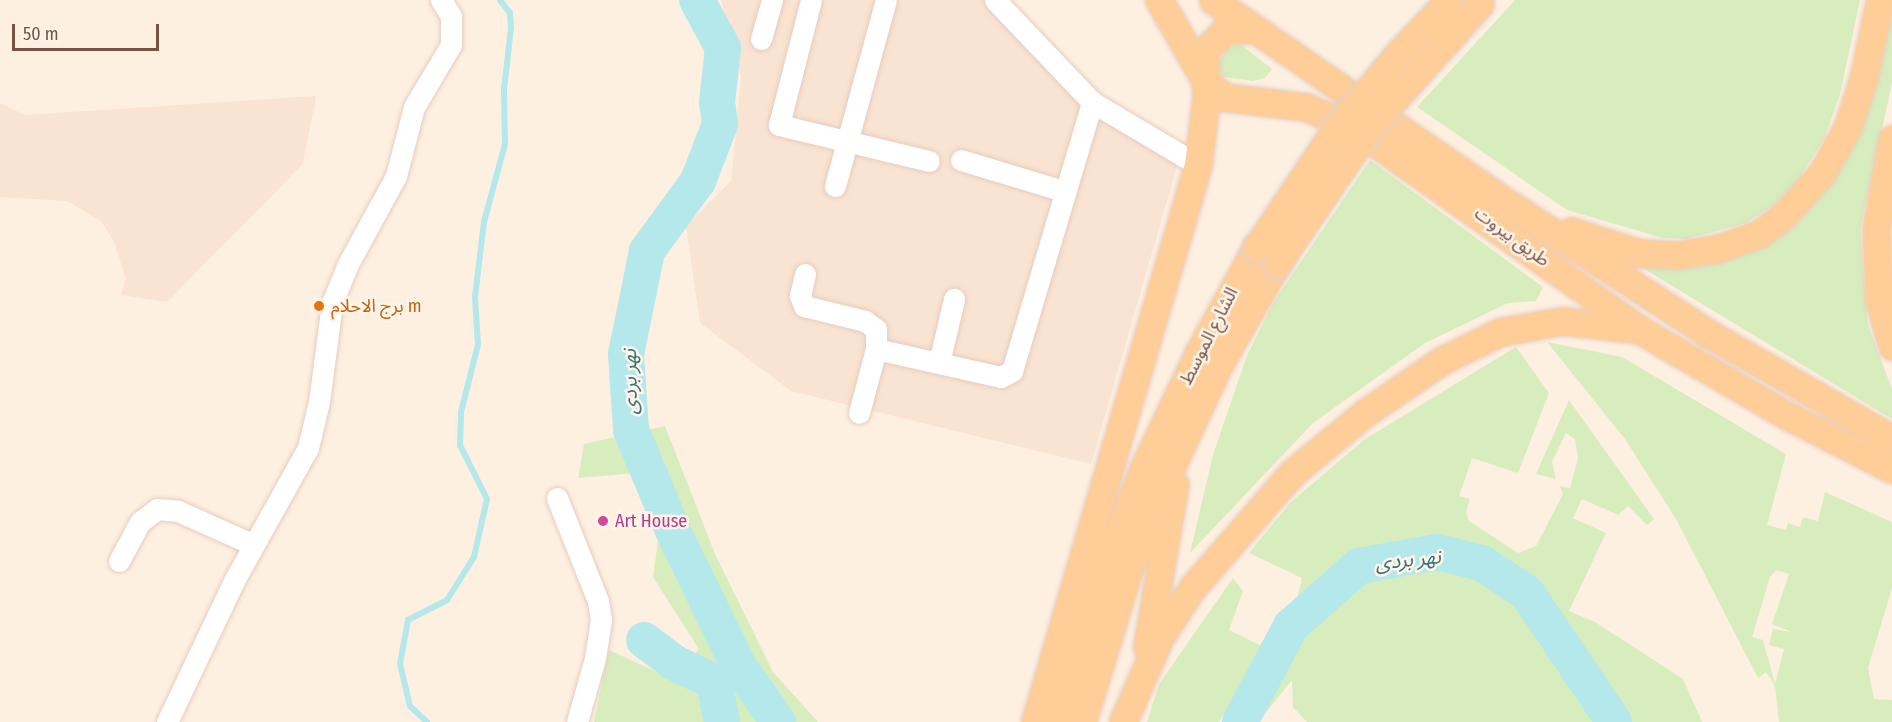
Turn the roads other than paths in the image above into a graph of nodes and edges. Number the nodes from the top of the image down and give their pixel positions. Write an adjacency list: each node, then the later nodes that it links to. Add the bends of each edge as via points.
1 (441, 0): 35 (street, via 451,16 451,45 414,107 396,176 348,264 332,303 323,352 320,402 308,448)
2 (772, 0): 12 (street)
3 (811, 0): 16 (street, via 778,122)
4 (886, 0): 16 (street)
5 (995, 0): 14 (street)
6 (1159, 0): 13 (main road, طريق بيروت)
7 (1213, 0): 11 (main road, طريق بيروت)
8 (1449, 0): 23 (main road, الشارع الموسط, bridge, via 1335,130)
9 (1880, 0): 22 (main road, via 1863,80 1848,126 1821,172 1783,216 1759,234 1716,249 1677,255 1638,253 1598,242)
10 (1482, 2): 23 (main road, bridge, via 1370,128)
11 (1253, 29): 13 (main road, الشارع الموسط, via 1224,31 1213,39 1205,51); 22 (main road, طريق بيروت)
12 (761, 39)
13 (1205, 80): 19 (main road, الشارع الموسط); 26 (main road, طريق بيروت, via 1223,97 1306,107 1354,128)
14 (1092, 102): 19 (street); 21 (street)
15 (1892, 138): 27 (main road, via 1876,230 1879,300)
16 (847, 141): 17 (street); 20 (street)
17 (929, 160)
18 (961, 160): 21 (street)
19 (1198, 165): 37 (main road, الشارع الموسط)
20 (835, 186)
21 (1064, 191): 29 (street, via 1012,371 1001,377)
22 (1509, 204): 31 (main road, طريق بيروت, via 1709,334)
23 (1267, 256): 32 (main road, الشارع الموسط); 37 (main road, الشارع الموسط, via 1203,344)
24 (805, 274): 28 (street, via 800,296 804,306 872,324 878,334)
25 (954, 299): 29 (street)
26 (1641, 330): 33 (main road, طريق بيروت, via 1788,416); 38 (main road, via 1583,321 1520,326 1480,339 1403,386 1292,473 1193,588)
27 (1892, 346)
28 (876, 349): 29 (street); 30 (street)
29 (939, 363)
30 (859, 413)
31 (1892, 439)
32 (1181, 447): 38 (main road); 43 (main road, الشارع الموسط, via 1130,566)
33 (1892, 469)
34 (557, 498): 40 (street, via 598,601 601,620 598,649)
35 (254, 545): 36 (street, via 178,511 157,509 140,522); 39 (street)
36 (119, 561)
37 (1095, 563): 41 (main road, الشارع الموسط); 42 (main road, الشارع الموسط)
38 (1143, 669): 44 (main road)
39 (167, 722)
40 (577, 722)
41 (1035, 722)
42 (1059, 722)
43 (1082, 722)
44 (1123, 722)

